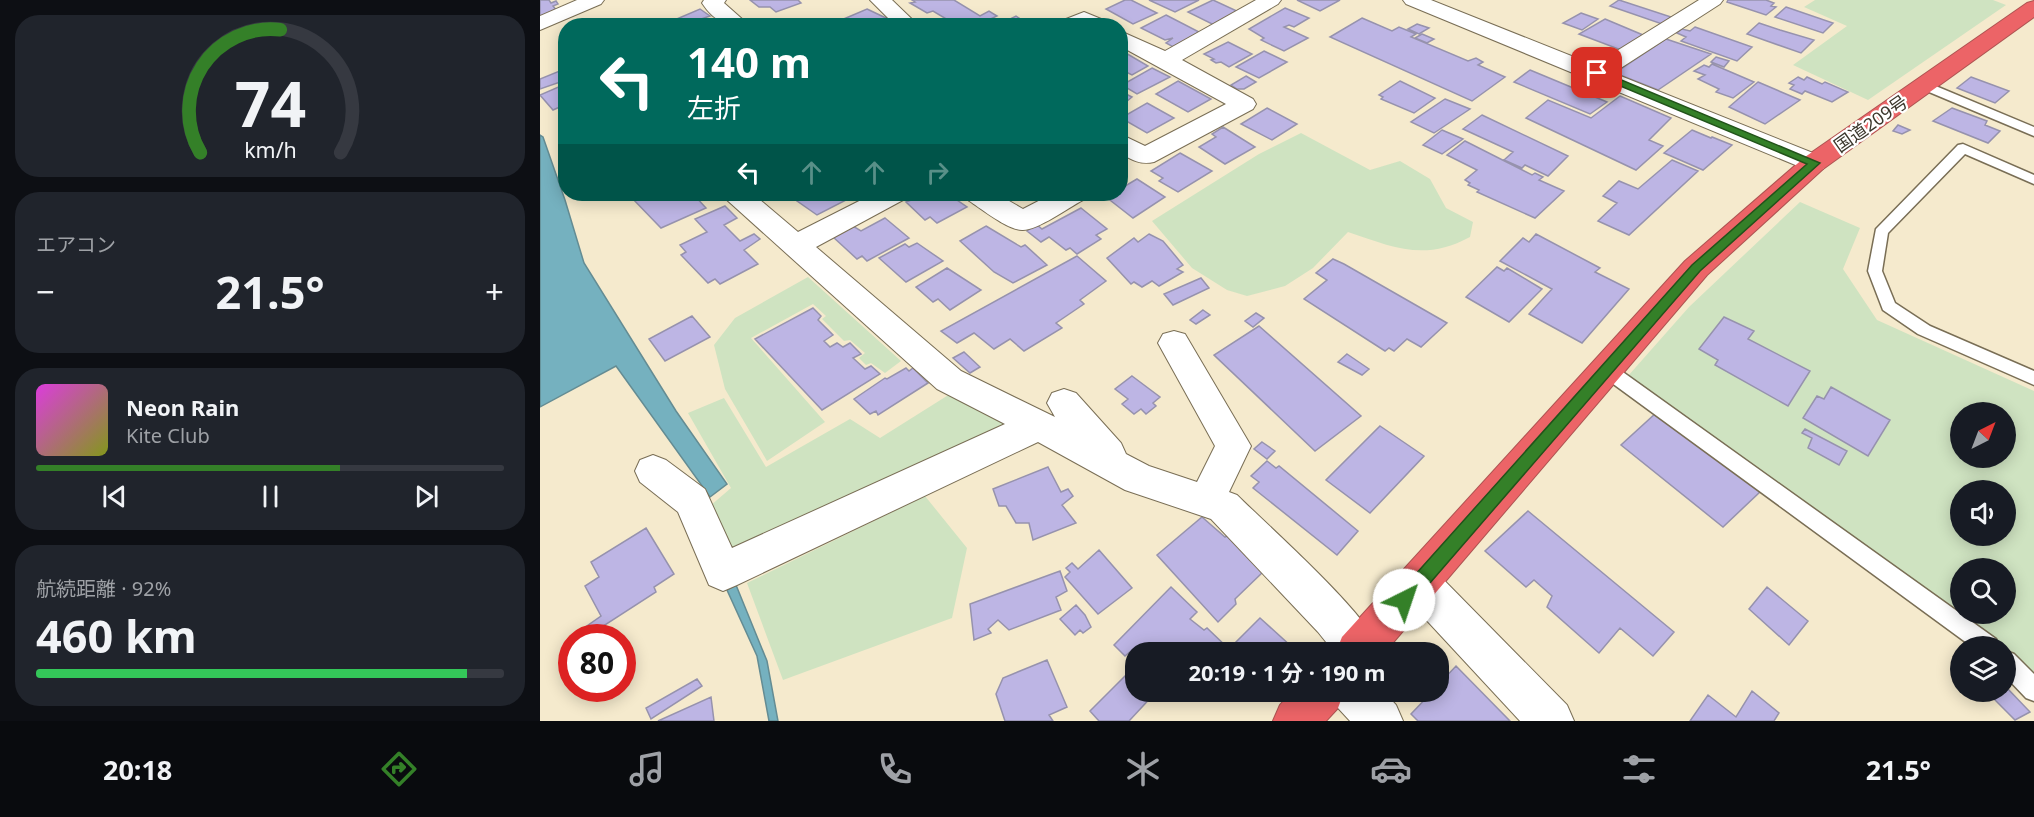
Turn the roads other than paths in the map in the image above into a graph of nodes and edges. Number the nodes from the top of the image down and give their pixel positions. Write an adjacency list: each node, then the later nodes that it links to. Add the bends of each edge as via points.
1 (594, 0): 10 (street)
2 (716, 0): 8 (street, via 712,3)
3 (1271, 0): 13 (street)
4 (1413, 0): 14 (street)
5 (1713, 0): 14 (street)
6 (891, 2): 9 (street)
7 (2034, 7): 15 (highway, 国道209号)
8 (730, 18)
9 (903, 18)
10 (542, 23): 11 (street)
11 (558, 36)
12 (1128, 41): 13 (street)
13 (1165, 60): 18 (street, via 1244,104)
14 (1597, 73): 19 (street)
15 (1926, 86): 16 (lane); 19 (highway, 国道209号)
16 (2034, 132)
17 (1128, 147): 18 (street)
18 (1144, 156): 20 (street)
19 (1814, 163): 28 (highway, 国道209号, via 1696,268)
20 (1128, 165)
21 (2034, 180): 29 (lane, via 1964,148 1881,232 1875,271 1889,306 1924,330)
22 (745, 201): 26 (street)
23 (880, 201): 26 (street)
24 (989, 201): 25 (street, via 1022,221)
25 (1060, 201)
26 (797, 245): 30 (street, via 949,380)
27 (1174, 343): 32 (street, via 1233,446)
28 (1607, 370): 33 (highway, 国道209号); 34 (lane)
29 (2034, 378)
30 (1052, 414): 31 (street, via 723,572 692,501); 32 (street, via 1123,471)
31 (653, 471)
32 (1206, 501): 35 (street, via 1224,507 1333,618)
33 (1419, 583): 36 (highway, 国道209号); 43 (street)
34 (1974, 636)
35 (1345, 642)
36 (1374, 642)
37 (2016, 672): 38 (lane)
38 (2034, 690)
39 (1313, 702): 41 (highway)
40 (1372, 702): 42 (street)
41 (1296, 721)
42 (1380, 721)
43 (1551, 721)

